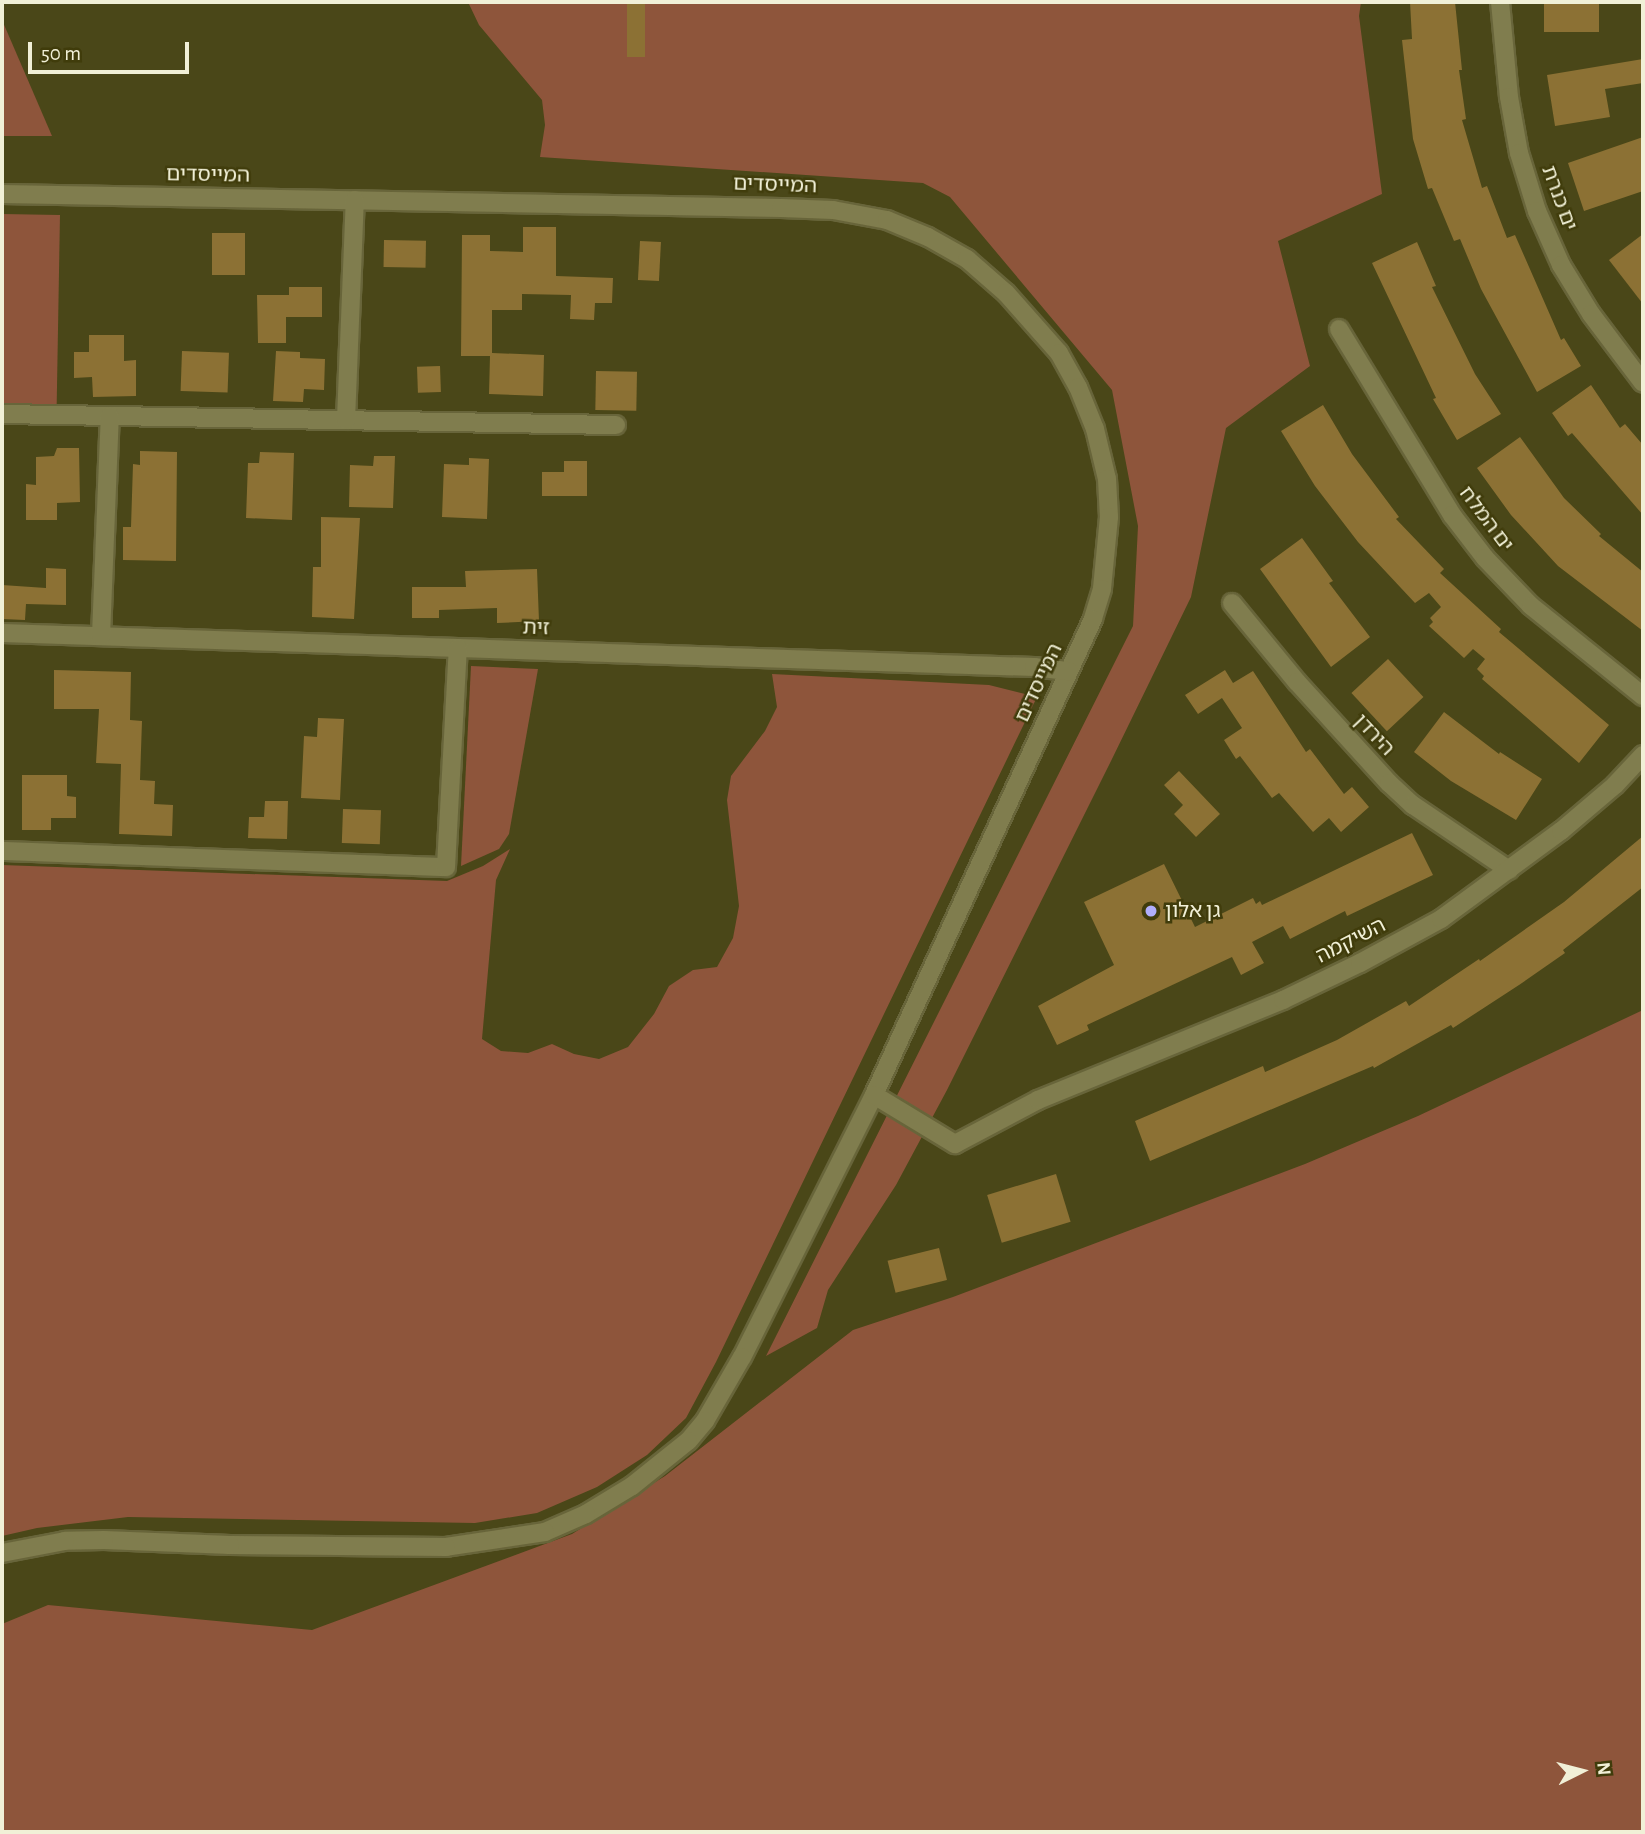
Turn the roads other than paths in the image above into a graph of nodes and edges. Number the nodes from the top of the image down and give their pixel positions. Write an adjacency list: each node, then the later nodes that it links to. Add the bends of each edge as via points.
1 (1500, 2): 5 (street, ים כנרת, via 1511,108 1537,211 1561,265 1591,314)
2 (2, 194): 3 (street, המייסדים)
3 (355, 200): 8 (street); 14 (street, המייסדים, via 833,210 887,220 967,258 1059,353 1095,429 1107,479 1109,517 1102,589)
4 (1339, 329): 15 (street, ים המלח, via 1445,504 1485,558 1531,606)
5 (1643, 383)
6 (2, 414): 7 (street)
7 (110, 416): 8 (street); 12 (street)
8 (346, 420): 9 (street)
9 (616, 425)
10 (1232, 603): 18 (street, הירדן, via 1389,783 1413,805)
11 (2, 633): 12 (street, זית)
12 (101, 636): 13 (street, זית)
13 (458, 648): 14 (street, זית); 17 (street, via 446,867)
14 (1069, 671): 19 (street, המייסדים)
15 (1643, 696)
16 (1643, 755): 18 (street, השיקמה, via 1615,785)
17 (2, 851)
18 (1509, 870): 19 (street, השיקמה, via 1441,919 1360,963 1283,1000 1038,1100 955,1144)
19 (874, 1095): 20 (street, המייסדים, via 743,1357 705,1421 661,1464 586,1514 545,1532 446,1547 104,1540 65,1541)
20 (2, 1553)

